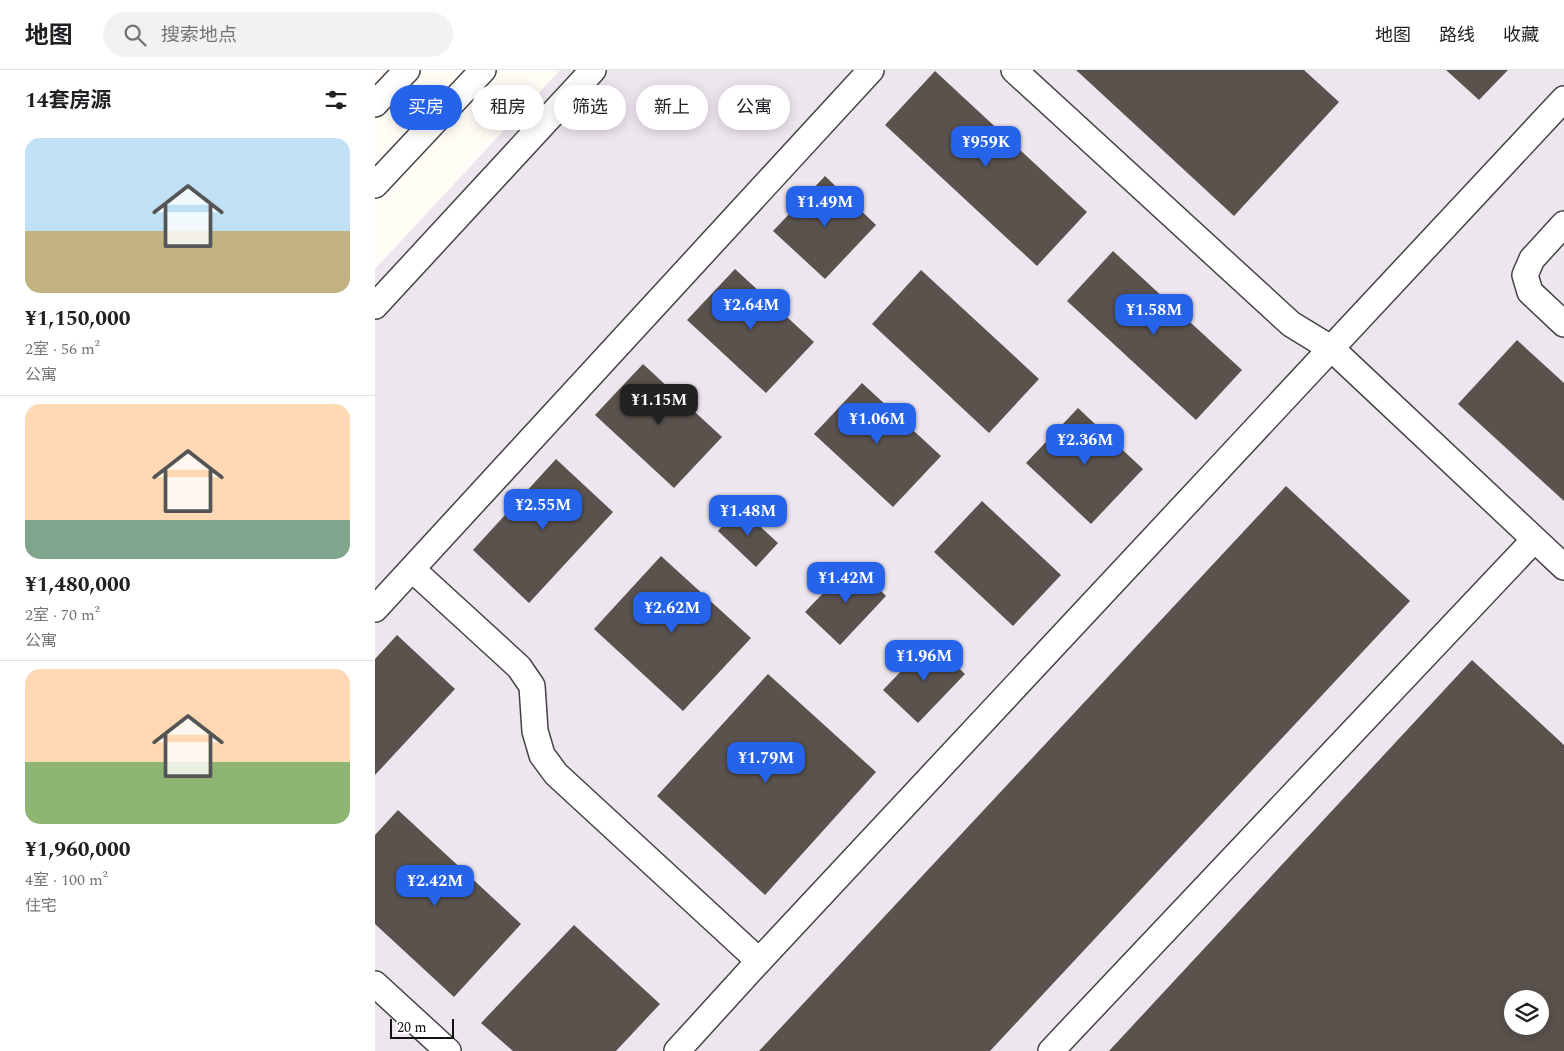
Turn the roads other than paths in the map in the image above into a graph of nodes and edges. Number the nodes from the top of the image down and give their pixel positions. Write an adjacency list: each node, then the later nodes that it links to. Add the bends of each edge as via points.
1 (407, 70): 7 (street)
2 (483, 70): 8 (street)
3 (593, 70): 10 (street)
4 (871, 70): 15 (street)
5 (1014, 70): 12 (street, via 1291,324)
6 (1564, 99): 12 (street)
7 (375, 104)
8 (375, 185)
9 (1564, 224): 11 (street, via 1532,259 1525,275 1530,292)
10 (375, 306)
11 (1564, 324)
12 (1332, 349): 13 (street); 17 (street)
13 (1534, 540): 14 (street); 21 (street)
14 (1564, 567)
15 (413, 570): 16 (street); 17 (street, via 519,667 532,686 535,731 542,754 556,774)
16 (375, 609)
17 (759, 961): 20 (street)
18 (375, 984): 19 (street)
19 (448, 1051)
20 (677, 1051)
21 (1051, 1051)

